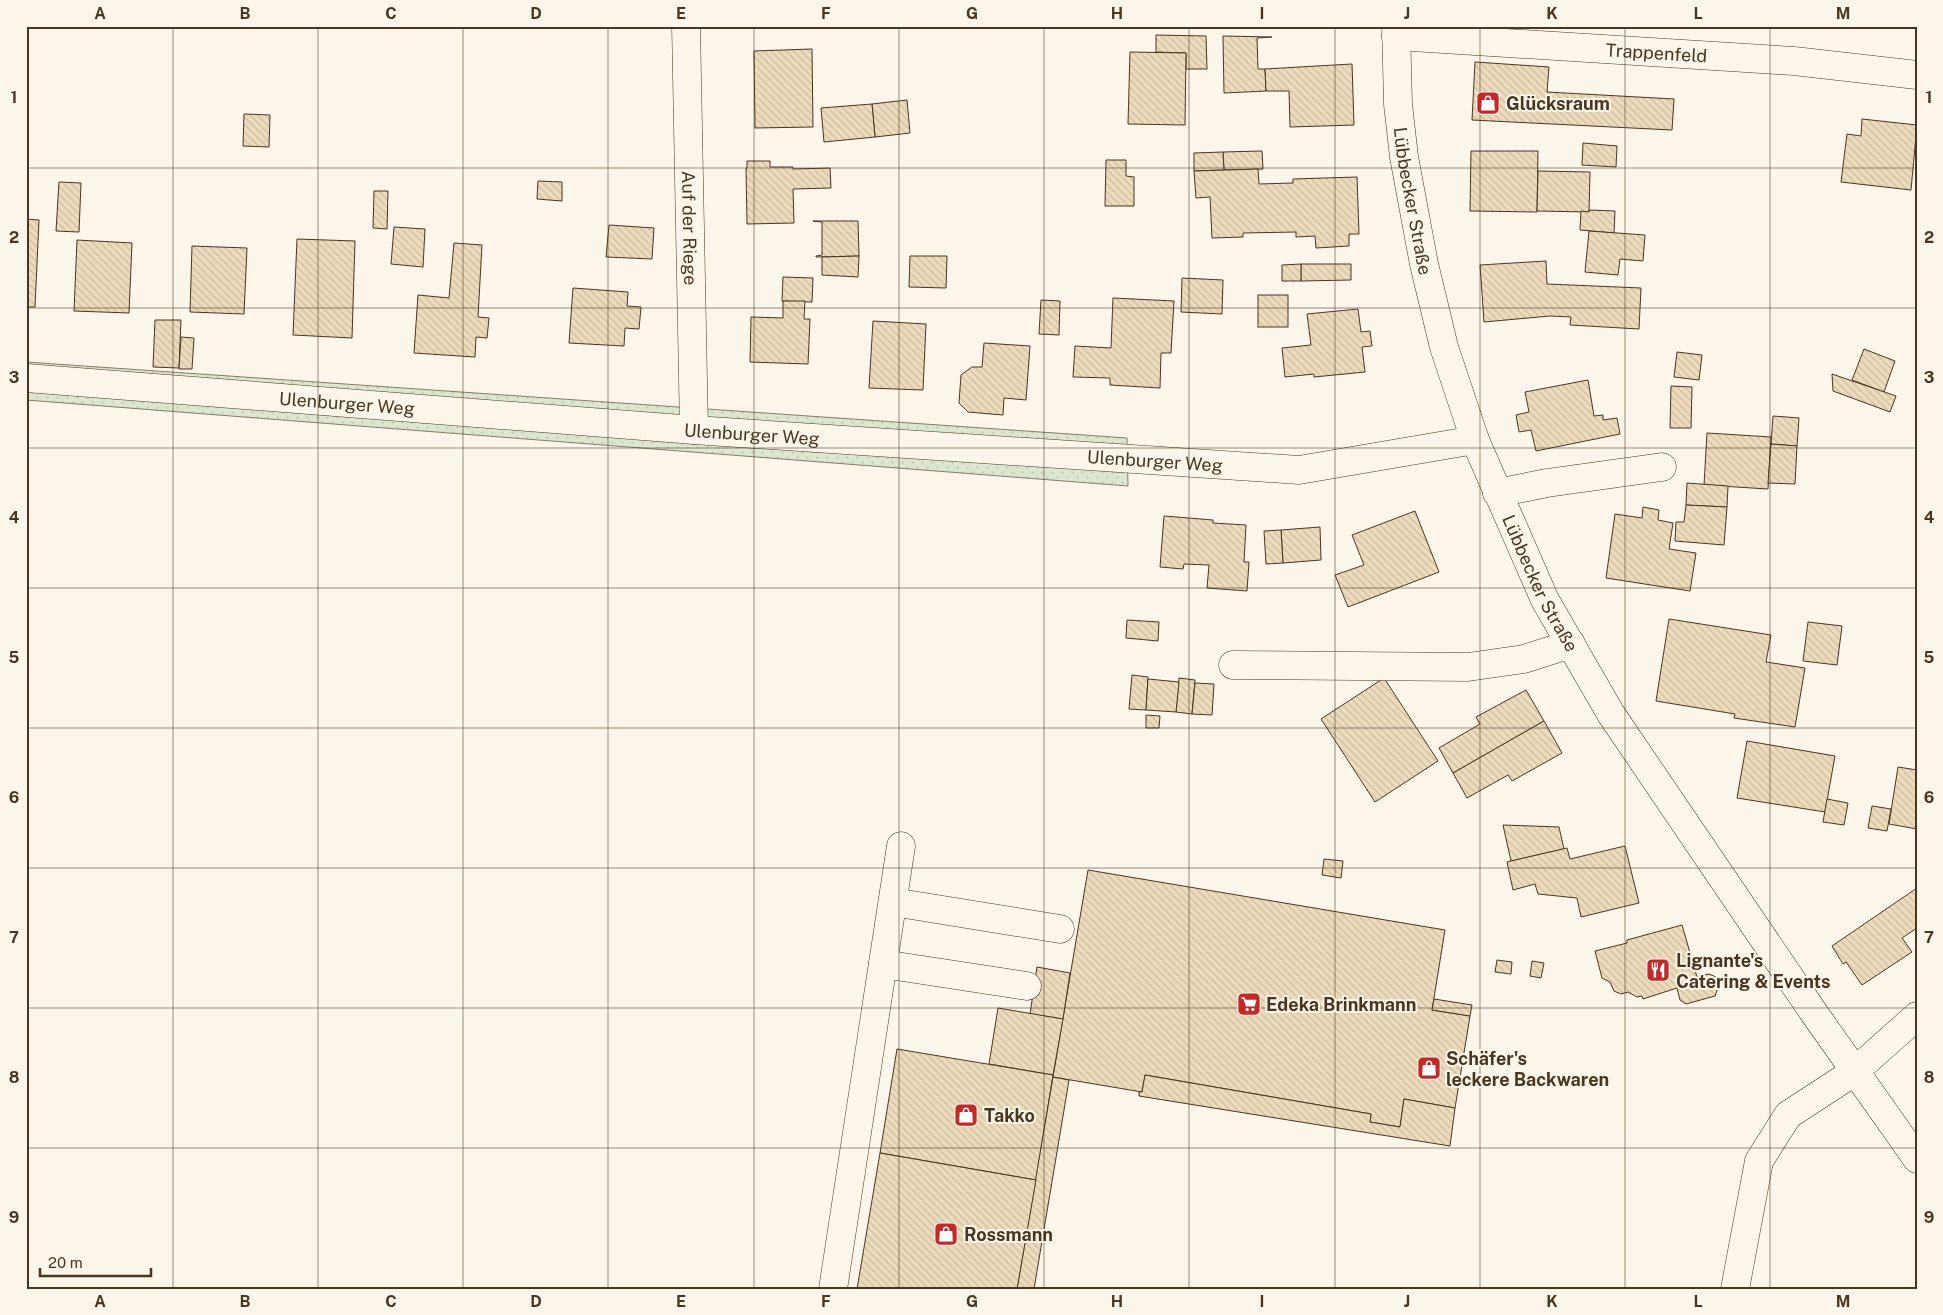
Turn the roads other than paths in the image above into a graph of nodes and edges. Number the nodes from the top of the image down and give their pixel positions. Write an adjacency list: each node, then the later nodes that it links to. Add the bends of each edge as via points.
1 (686, 26): 5 (street, Auf der Riege)
2 (1396, 31): 3 (street, Trappenfeld, via 1794,60); 6 (street, Lübbecker Straße, via 1398,104 1413,209 1444,347)
3 (1917, 76)
4 (26, 378): 5 (street, Ulenburger Weg)
5 (694, 430): 6 (street, Ulenburger Weg, via 1299,470)
6 (1475, 440): 8 (street, Lübbecker Straße)
7 (1662, 467): 8 (street)
8 (1497, 493): 9 (street, Lübbecker Straße, via 1545,600)
9 (1570, 644): 10 (street, via 1524,659 1468,667); 17 (street, Lübbecker Straße, via 1611,714)
10 (1234, 665)
11 (901, 846): 12 (street)
12 (893, 902): 13 (street); 14 (street)
13 (1060, 929)
14 (883, 964): 15 (street); 19 (street)
15 (1027, 986)
16 (1917, 1016): 17 (street)
17 (1854, 1072): 18 (street, Lübbecker Straße); 20 (street, via 1788,1115 1758,1160)
18 (1917, 1159)
19 (833, 1289)
20 (1735, 1289)

